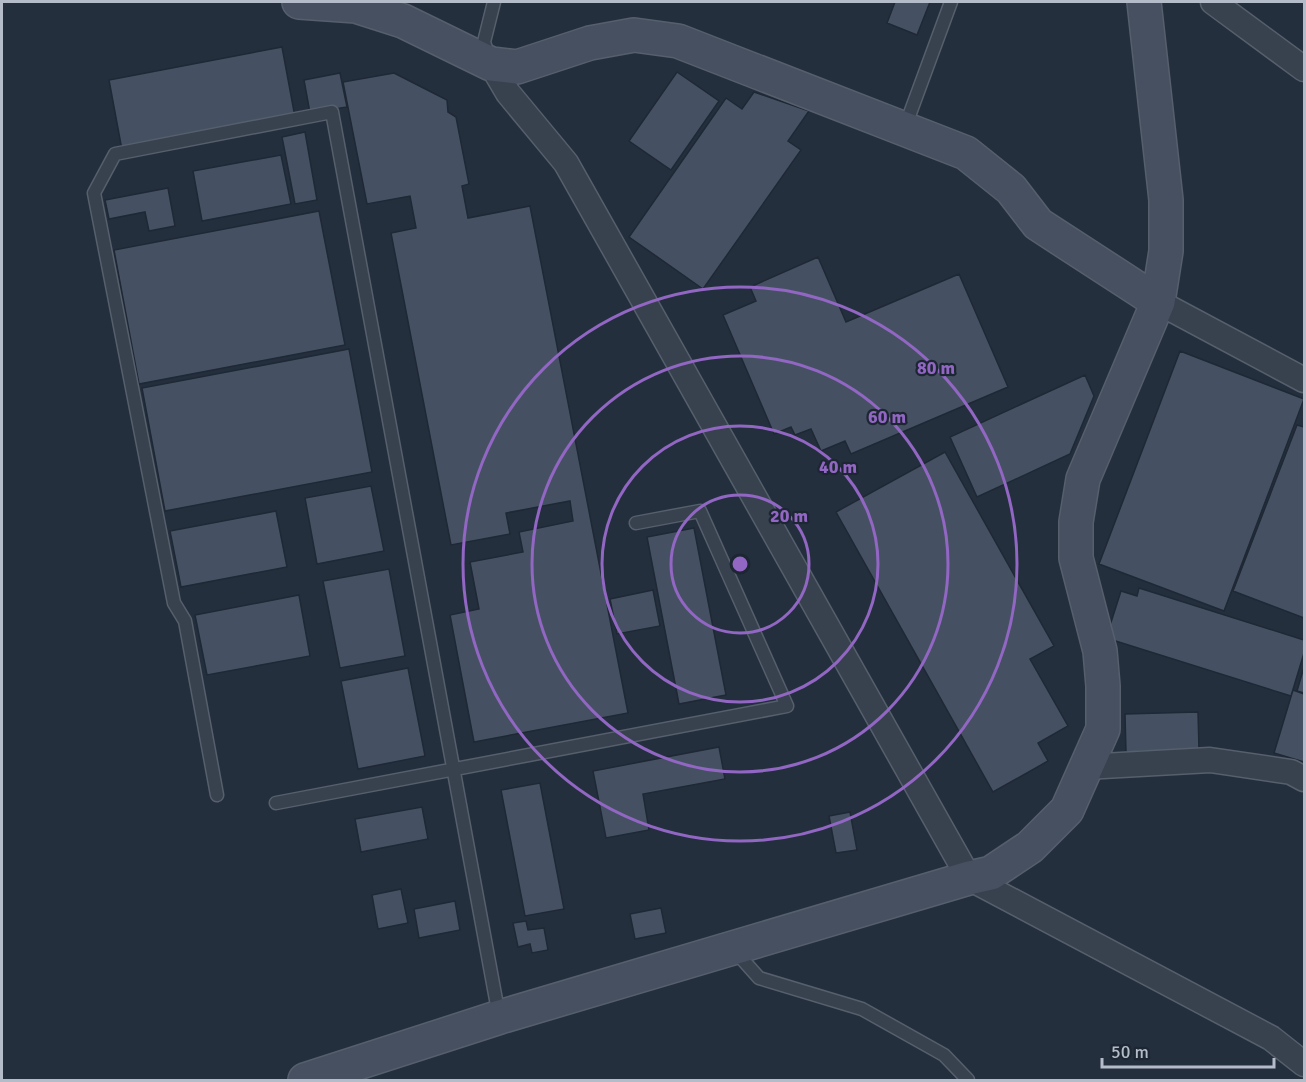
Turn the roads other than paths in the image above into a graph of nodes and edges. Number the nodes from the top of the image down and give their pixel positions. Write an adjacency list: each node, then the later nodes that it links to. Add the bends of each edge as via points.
1 (299, 2): 6 (street, via 356,6 403,21)
2 (494, 2): 6 (lane, via 484,42)
3 (951, 2): 8 (lane)
4 (1144, 2): 9 (street, via 1166,200 1166,251)
5 (1213, 2): 7 (street)
6 (491, 64): 8 (street, via 517,67 590,43 634,36 678,41); 17 (street, via 508,93 566,163)
7 (1305, 69)
8 (904, 129): 9 (street, via 966,153 1011,189 1038,224)
9 (1158, 302): 10 (street); 12 (street, via 1083,479 1076,522 1076,558 1100,651 1103,686 1103,729)
10 (1305, 380)
11 (636, 523): 13 (lane, via 700,511 787,706)
12 (1086, 767): 14 (street, via 1210,760 1291,772); 17 (street, via 1067,810 1030,847 991,873)
13 (454, 769): 15 (lane, via 332,112 115,154 94,193 174,603 185,621); 16 (lane); 19 (lane)
14 (1305, 779)
15 (217, 795)
16 (276, 803)
17 (969, 878): 18 (street); 20 (street, via 1271,1038)
18 (732, 948): 19 (street); 22 (lane, via 759,978 861,1009 944,1056)
19 (500, 1017): 21 (street)
20 (1305, 1064)
21 (305, 1080)
22 (968, 1080)

